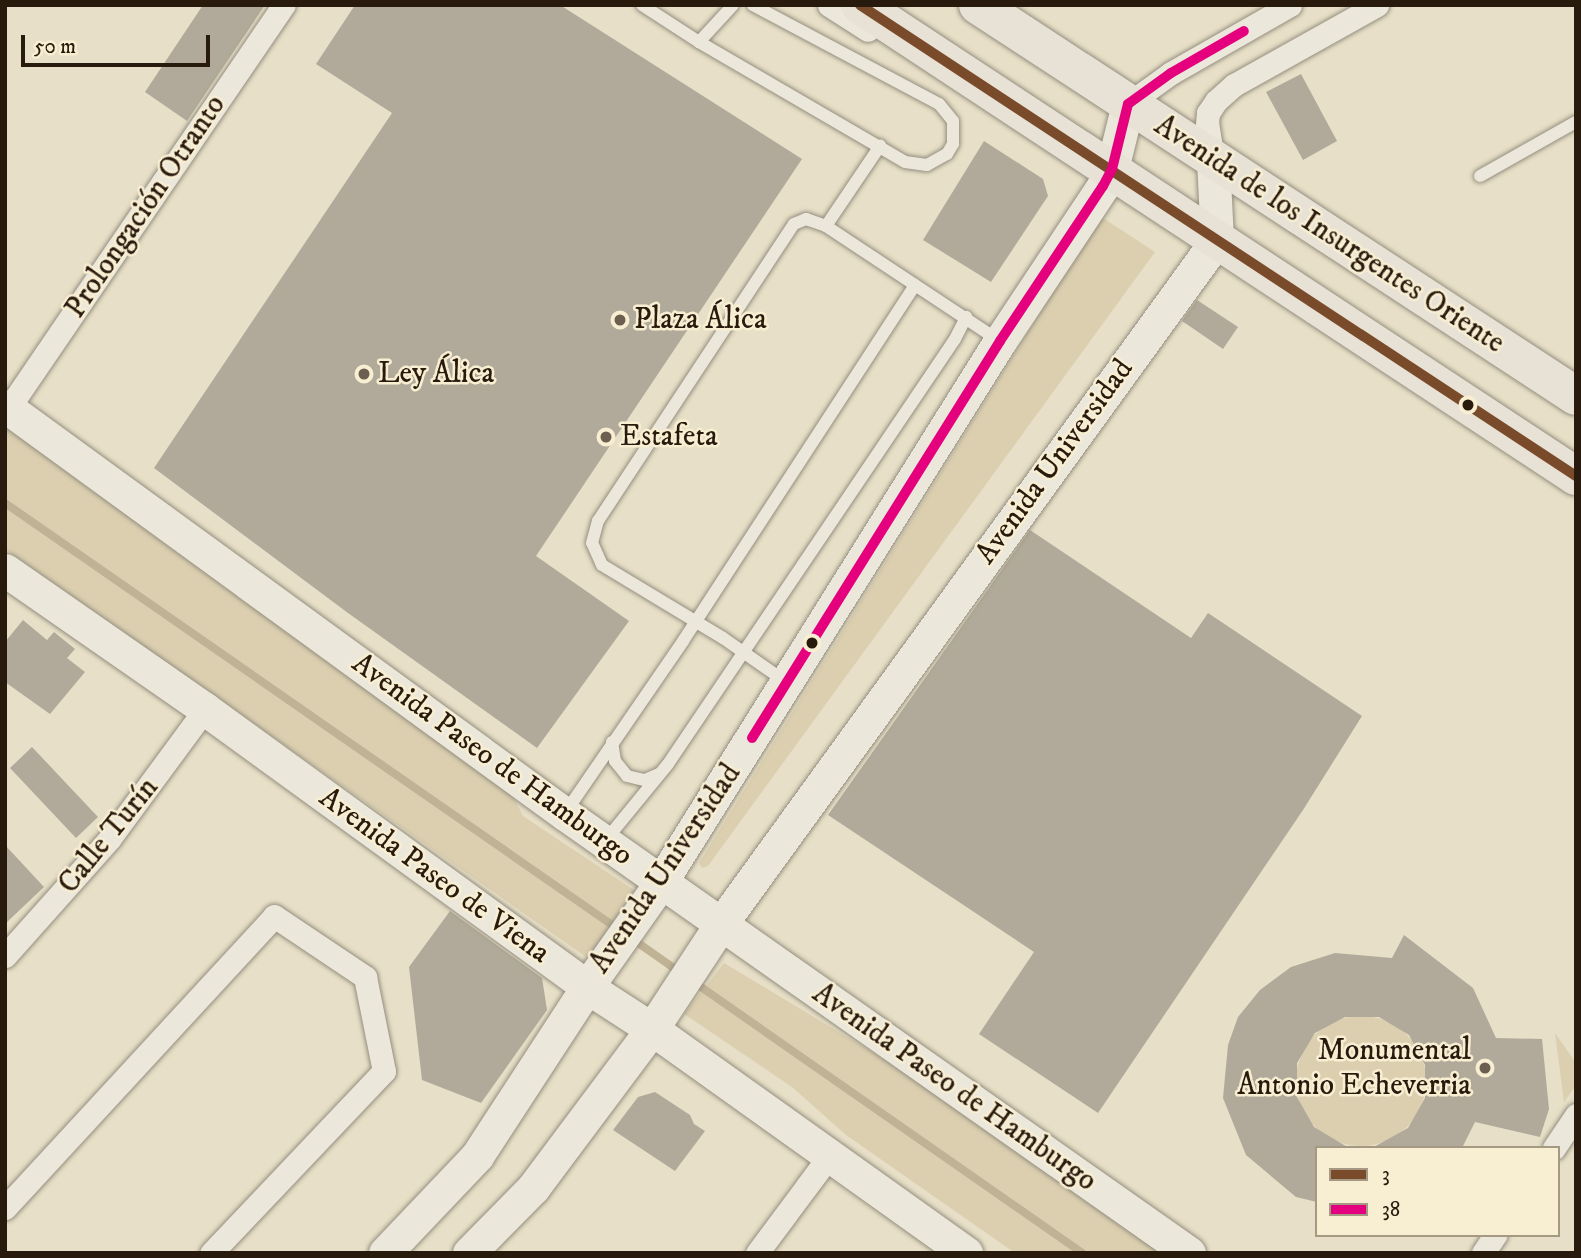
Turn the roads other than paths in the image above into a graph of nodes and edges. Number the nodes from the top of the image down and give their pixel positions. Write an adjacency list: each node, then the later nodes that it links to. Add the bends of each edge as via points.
1 (284, 5): 23 (street, Prolongación Otranto)
2 (642, 5): 10 (lane)
3 (733, 5): 10 (lane)
4 (753, 5): 13 (lane, via 939,104 953,121 953,144 938,161 916,165)
5 (829, 5): 16 (street)
6 (860, 5): 16 (highway)
7 (978, 5): 11 (highway, Avenida de los Insurgentes Oriente)
8 (1290, 5): 11 (street)
9 (1377, 5): 14 (street, via 1234,85 1216,101 1207,124)
10 (699, 42): 13 (lane)
11 (1128, 103): 14 (highway, Avenida de los Insurgentes Oriente); 16 (main road, Avenida Universidad)
12 (1576, 122): 15 (lane)
13 (880, 146): 17 (lane)
14 (1213, 160): 18 (main road); 22 (highway, Avenida de los Insurgentes Oriente)
15 (1480, 176)
16 (1102, 178): 18 (highway); 21 (main road, Avenida Universidad)
17 (826, 226): 19 (lane); 26 (lane, via 806,219 794,224 593,531 595,555 602,565)
18 (1211, 247): 24 (highway); 35 (main road, Avenida Universidad)
19 (915, 285): 20 (lane); 26 (lane)
20 (966, 317): 21 (lane); 27 (lane)
21 (1000, 341): 28 (main road, Avenida Universidad)
22 (1576, 396)
23 (7, 407): 32 (main road, Avenida Paseo de Hamburgo)
24 (1576, 476)
25 (7, 575): 29 (main road, Avenida Paseo de Viena)
26 (695, 620): 27 (lane); 30 (lane)
27 (744, 652): 28 (lane); 31 (lane)
28 (787, 684): 34 (main road, Avenida Universidad)
29 (205, 709): 36 (street, Calle Turín, via 110,838); 37 (main road, Avenida Paseo de Viena)
30 (612, 742): 31 (lane, via 615,761 626,776 645,780); 32 (lane)
31 (663, 771): 33 (lane)
32 (565, 814): 33 (main road, Avenida Paseo de Hamburgo)
33 (604, 842): 34 (main road, Avenida Paseo de Hamburgo)
34 (661, 882): 35 (main road, Avenida Paseo de Hamburgo); 37 (main road, Avenida Universidad)
35 (712, 937): 38 (main road, Avenida Universidad); 49 (main road, Avenida Paseo de Hamburgo)
36 (5, 956)
37 (587, 987): 38 (main road, Avenida Paseo de Viena); 45 (main road, Avenida Universidad, via 477,1156)
38 (660, 1016): 41 (main road, Avenida Paseo de Viena); 46 (main road, Avenida Universidad, via 533,1188)
39 (1576, 1115): 40 (street)
40 (1555, 1146)
41 (830, 1155): 47 (street); 48 (main road, Avenida Paseo de Viena)
42 (5, 1208): 44 (street, via 274,915 365,977 384,1071)
43 (1494, 1237): 50 (street)
44 (211, 1253)
45 (386, 1253)
46 (469, 1253)
47 (757, 1253)
48 (967, 1253)
49 (1189, 1253)
50 (1483, 1253)

